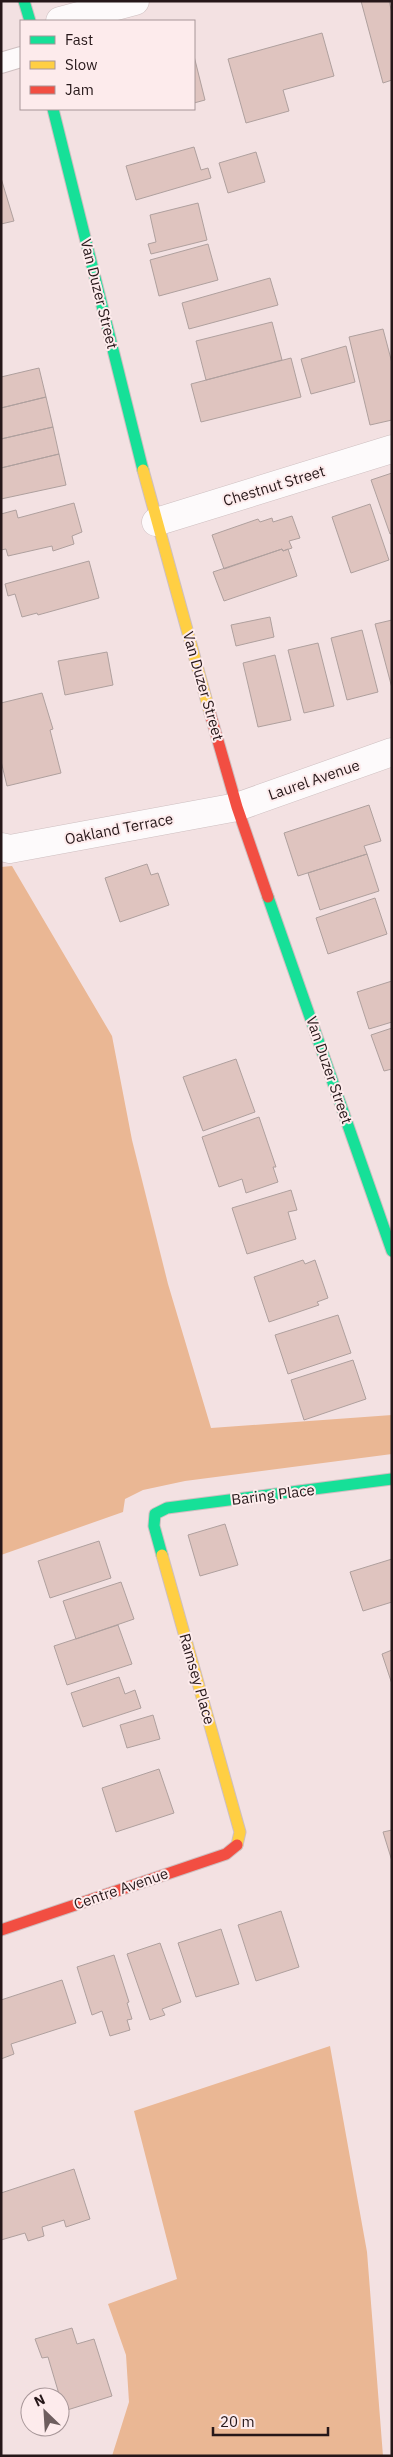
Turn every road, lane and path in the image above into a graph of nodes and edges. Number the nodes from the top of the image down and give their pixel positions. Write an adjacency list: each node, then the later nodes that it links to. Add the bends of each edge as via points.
1 (24, 1): 3 (main road)
2 (135, 1): 4 (street)
3 (30, 20)
4 (64, 20)
5 (20, 57): 6 (lane)
6 (1, 62)
7 (53, 110): 9 (main road, Van Duzer Street)
8 (392, 449): 9 (street, Chestnut Street)
9 (156, 522): 11 (main road, Van Duzer Street)
10 (392, 752): 11 (street, Laurel Avenue)
11 (237, 807): 12 (street, Oakland Terrace, via 10,849); 13 (main road, Van Duzer Street)
12 (1, 847)
13 (392, 1251)
14 (392, 1479): 15 (main road, Baring Place, via 167,1508)
15 (155, 1514): 16 (main road, Ramsey Place, via 154,1526 240,1832)
16 (238, 1844): 17 (main road, Centre Avenue, via 226,1854)
17 (1, 1930)

